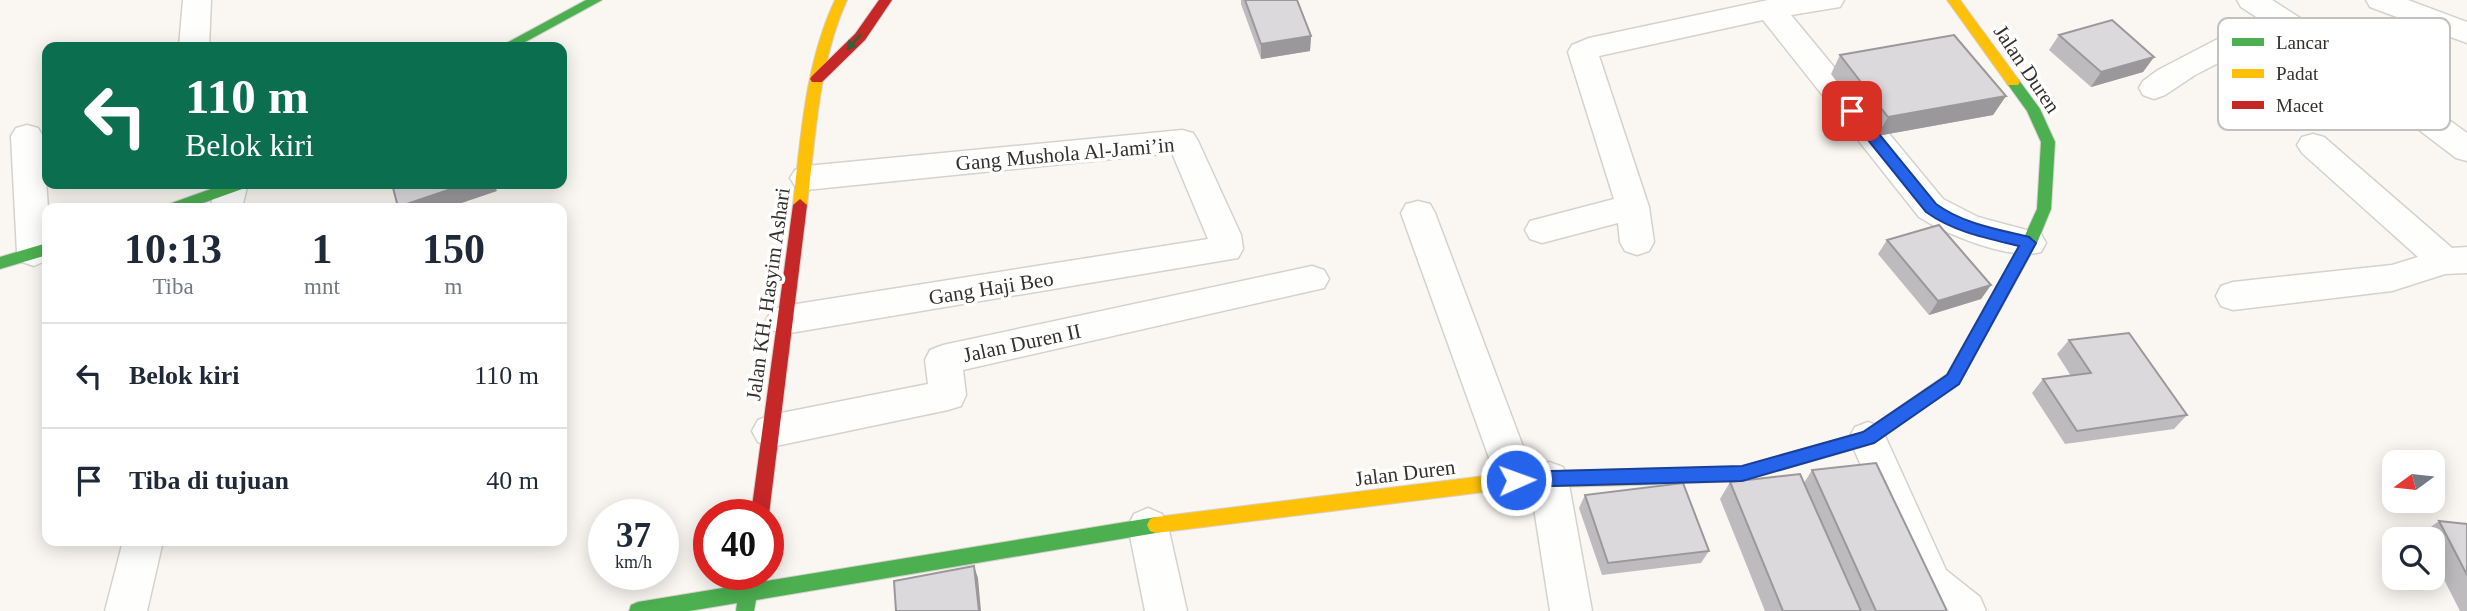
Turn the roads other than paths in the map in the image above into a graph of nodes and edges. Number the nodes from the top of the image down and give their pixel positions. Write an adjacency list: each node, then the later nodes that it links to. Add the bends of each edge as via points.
1 (197, 0): 14 (street)
2 (596, 0): 15 (street)
3 (841, 0): 17 (street, Jalan KH. Hasyim Ashari, via 833,14)
4 (886, 0): 17 (street, one-way to 17, via 860,37)
5 (1830, 0): 9 (street)
6 (1953, 0): 30 (street, Jalan Duren, via 2033,109 2048,142 2044,209)
7 (2251, 0): 10 (street)
8 (2380, 0): 11 (street)
9 (1770, 9): 26 (street, via 1583,52); 30 (street, via 1931,208 1969,228)
10 (2280, 18)
11 (2427, 18)
12 (2450, 27): 13 (street)
13 (2467, 33)
14 (194, 42)
15 (516, 42)
16 (2218, 48): 18 (street)
17 (817, 79): 23 (street, Jalan KH. Hasyim Ashari)
18 (2154, 88)
19 (2442, 130): 22 (street)
20 (27, 136): 31 (street)
21 (2313, 145): 33 (street)
22 (2467, 149)
23 (806, 178): 32 (street, Gang Mushola Al-Jami’in, via 1182,141 1226,249); 37 (street, Jalan KH. Hasyim Ashari)
24 (223, 192): 25 (street)
25 (189, 203)
26 (1633, 207): 28 (street); 29 (street)
27 (1418, 214): 40 (street)
28 (1542, 230)
29 (1637, 242)
30 (2029, 243): 39 (street, Jalan Duren, via 1953,379)
31 (41, 251): 34 (street)
32 (1198, 255): 37 (street, Gang Haji Beo)
33 (2456, 261): 36 (street, via 2392,278)
34 (0, 262)
35 (1312, 279): 38 (street, Jalan Duren II, via 943,360 948,395)
36 (2233, 296)
37 (784, 320): 38 (street, Jalan KH. Hasyim Ashari)
38 (771, 431): 41 (street, Jalan KH. Hasyim Ashari)
39 (1868, 438): 40 (street, Jalan Duren, via 1742,474); 51 (street, via 1932,583)
40 (1532, 479): 42 (street, Jalan Duren); 50 (street)
41 (762, 499)
42 (1148, 526): 45 (street, Jalan Duren); 49 (street)
43 (142, 546): 46 (street)
44 (749, 590): 45 (street)
45 (749, 593): 47 (street, Jalan Duren); 48 (street)
46 (126, 611)
47 (638, 611)
48 (745, 611)
49 (1166, 611)
50 (1571, 611)
51 (1965, 611)

